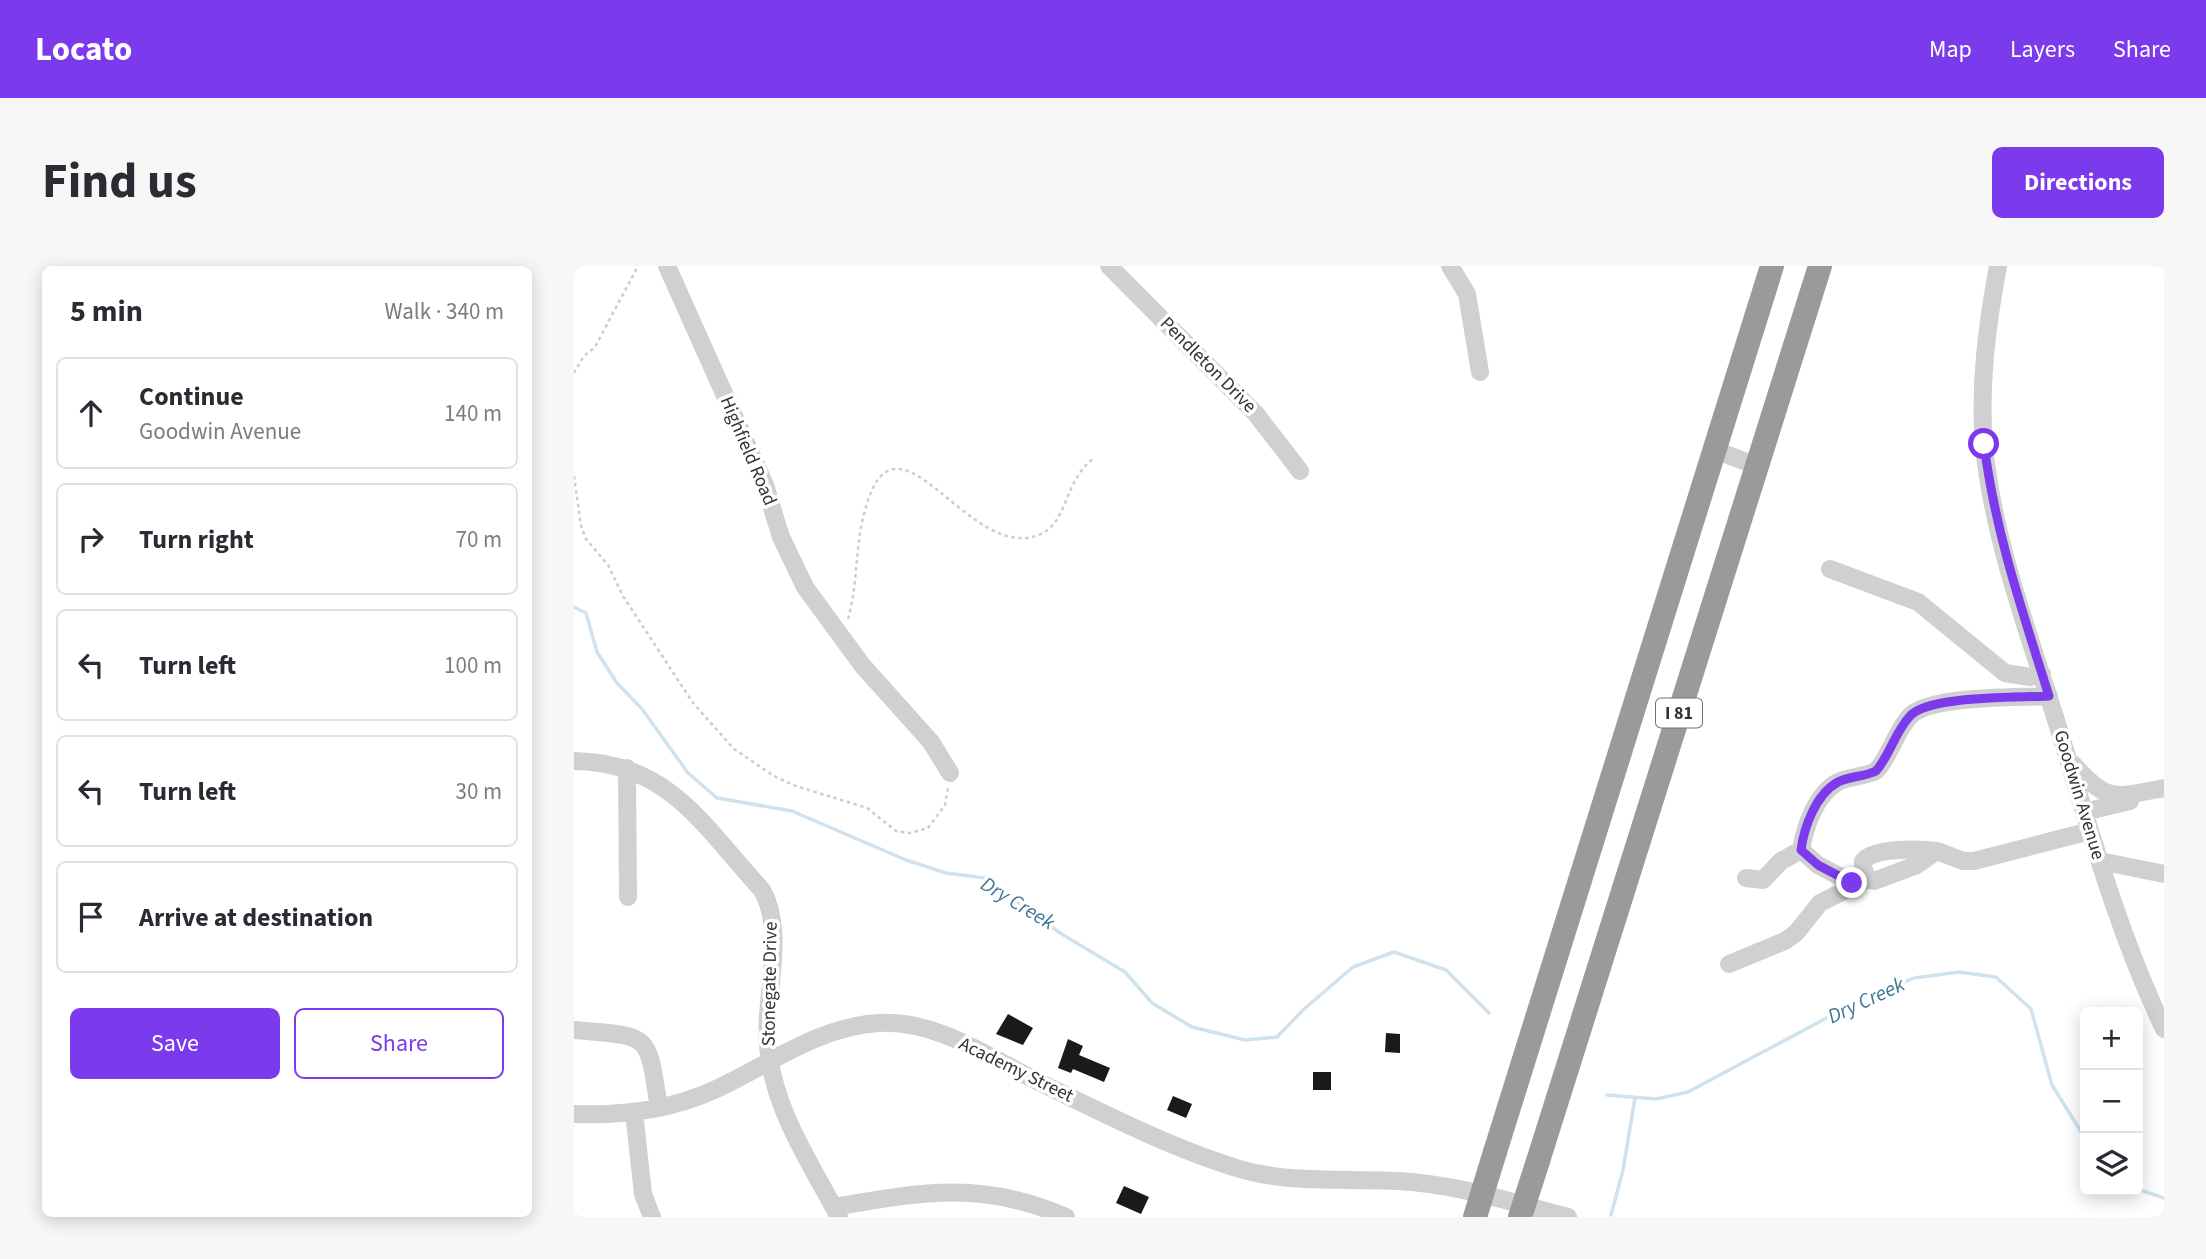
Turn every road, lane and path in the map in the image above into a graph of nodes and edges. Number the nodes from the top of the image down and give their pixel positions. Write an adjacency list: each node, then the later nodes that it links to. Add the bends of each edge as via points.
1 (638, 266): 9 (path, via 595,347)
2 (667, 266): 16 (street, Highfield Road, via 765,485 791,563)
3 (1109, 266): 13 (street, Pendleton Drive, via 1256,414)
4 (1450, 266): 8 (street, via 1467,294)
5 (1772, 266): 10 (highway, I 81)
6 (1820, 266): 12 (highway, I 81)
7 (1998, 266): 17 (street, Goodwin Avenue, via 1984,361 1984,444 1996,519)
8 (1480, 372)
9 (574, 373)
10 (1715, 450): 12 (street); 44 (highway, I 81, bridge)
11 (1094, 458): 16 (path, via 1076,475 1055,523 1029,538 986,529 911,471 886,468 865,509 849,617)
12 (1757, 466): 45 (highway, I 81, bridge)
13 (1300, 471)
14 (574, 476): 22 (path, via 586,539 608,565 693,704 734,749 774,776 867,808 896,831 910,833 928,828 945,805)
15 (1830, 569): 17 (street, via 1918,602 2005,673)
16 (836, 632): 22 (street, Highfield Road, via 932,742)
17 (2042, 674): 18 (street, Goodwin Avenue)
18 (2049, 696): 19 (street, Goodwin Avenue); 27 (street, via 1956,700 1912,713 1876,771 1828,789 1810,819)
19 (2068, 759): 23 (street, via 2102,792 2122,796); 25 (street, Goodwin Avenue)
20 (574, 761): 21 (street, Stonegate Drive)
21 (627, 768): 33 (street); 37 (street, Stonegate Drive, via 653,779 681,801 769,903 774,928 766,1021)
22 (950, 773)
23 (2164, 788)
24 (2164, 795): 25 (street)
25 (2084, 812): 26 (street, Goodwin Avenue)
26 (2090, 831): 28 (street, via 1974,861); 29 (street, Goodwin Avenue)
27 (1801, 850): 31 (street, via 1781,861 1763,880); 32 (street, via 1852,883)
28 (1937, 851): 32 (street, via 1917,865 1874,881); 32 (street, via 1872,854 1863,861)
29 (2099, 861): 30 (street); 35 (street, Goodwin Avenue)
30 (2164, 874)
31 (1746, 878)
32 (1868, 879): 34 (street, via 1820,903 1785,941)
33 (628, 897)
34 (1729, 964)
35 (2164, 1029)
36 (574, 1030): 38 (street, via 639,1040 650,1054)
37 (770, 1062): 38 (street, Academy Street, via 710,1092); 41 (street, Stonegate Drive, via 792,1128); 46 (street, Academy Street, via 809,1042 863,1025 920,1026 1117,1118 1240,1169 1297,1178 1399,1181 1463,1189)
38 (659, 1108): 39 (street, Academy Street)
39 (634, 1112): 40 (street, Academy Street); 42 (street, via 643,1194)
40 (574, 1114)
41 (837, 1212): 43 (street, via 925,1191 1022,1200)
42 (652, 1217)
43 (1066, 1217)
44 (1475, 1217)
45 (1520, 1217)
46 (1568, 1217)

